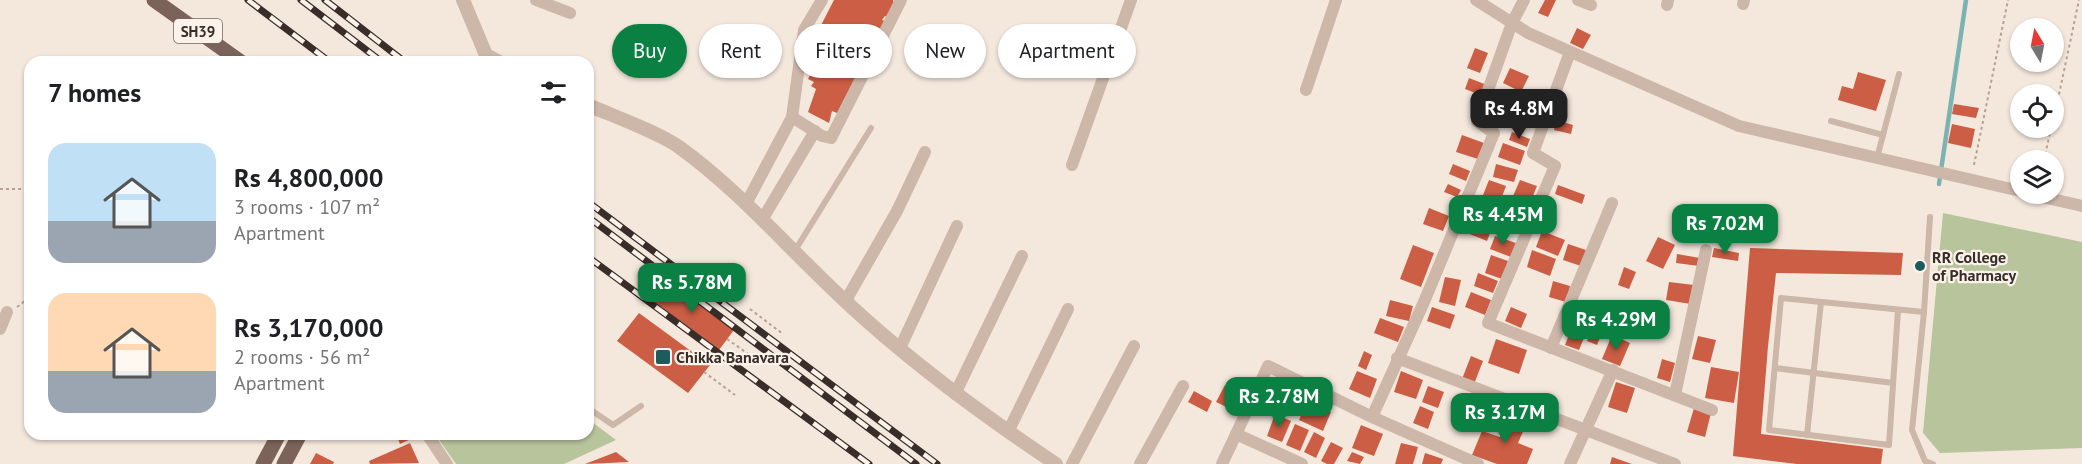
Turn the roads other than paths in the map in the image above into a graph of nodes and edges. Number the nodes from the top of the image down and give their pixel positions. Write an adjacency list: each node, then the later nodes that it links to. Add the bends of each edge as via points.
1 (154, 0): 15 (main road, SH39)
2 (463, 0): 16 (street)
3 (536, 0): 12 (street)
4 (822, 0): 20 (street, via 804,30)
5 (902, 0): 23 (street, via 835,133 831,138)
6 (1131, 0): 27 (street)
7 (1336, 0): 18 (street)
8 (1476, 0): 13 (street)
9 (1524, 0): 13 (street)
10 (1578, 0): 11 (street)
11 (1591, 5)
12 (570, 13)
13 (1512, 23): 14 (street); 49 (street, via 1476,121 1494,133)
14 (1570, 52): 26 (street, via 1739,126); 48 (street, via 1533,153 1555,166 1488,323)
15 (225, 56)
16 (488, 56)
17 (1899, 74): 24 (lane)
18 (1306, 90)
19 (594, 108): 31 (street, via 678,146)
20 (792, 117): 23 (street); 31 (street)
21 (1831, 121): 24 (lane)
22 (871, 128): 37 (lane)
23 (814, 131): 34 (street)
24 (1883, 135): 26 (lane)
25 (925, 152): 39 (street, via 897,211)
26 (1877, 158): 28 (street)
27 (1072, 165)
28 (2010, 189)
29 (1612, 202): 48 (street)
30 (2064, 202): 32 (street)
31 (746, 204): 34 (street)
32 (2082, 206)
33 (1930, 218): 44 (lane)
34 (762, 220): 37 (street)
35 (957, 226): 47 (street)
36 (1706, 250): 56 (street)
37 (793, 252): 39 (street)
38 (1022, 256): 55 (street)
39 (845, 302): 47 (street)
40 (1821, 302): 42 (lane); 50 (lane, via 1781,298); 52 (lane)
41 (1068, 309): 62 (street)
42 (1898, 310): 44 (lane); 53 (lane)
43 (3, 312): 45 (street)
44 (1924, 312): 69 (lane, via 1912,430)
45 (0, 329)
46 (1134, 346): 74 (street)
47 (900, 348): 55 (street)
48 (1551, 348): 51 (street)
49 (1397, 358): 60 (street); 61 (street)
50 (1775, 368): 52 (lane); 64 (lane, via 1769,430)
51 (1612, 370): 56 (street); 61 (street)
52 (1813, 373): 53 (lane); 64 (lane)
53 (1893, 383): 64 (lane, via 1889,445)
54 (1183, 386): 75 (street)
55 (955, 394): 62 (street)
56 (1676, 396): 58 (street)
57 (641, 406): 59 (lane, via 613,425)
58 (1712, 410)
59 (594, 412)
60 (1372, 417): 63 (street, via 1268,366); 77 (street)
61 (1585, 429): 78 (street); 79 (street)
62 (1008, 432): 73 (street)
63 (1236, 434): 68 (street); 76 (street)
64 (1807, 435)
65 (276, 440): 70 (main road)
66 (297, 440): 71 (main road)
67 (431, 440): 72 (street)
68 (1296, 463)
69 (1925, 463): 80 (lane)
70 (262, 464)
71 (284, 464)
72 (447, 464)
73 (1056, 464)
74 (1072, 464)
75 (1140, 464)
76 (1222, 464)
77 (1478, 464)
78 (1570, 464)
79 (1676, 464)
80 (1933, 464)

